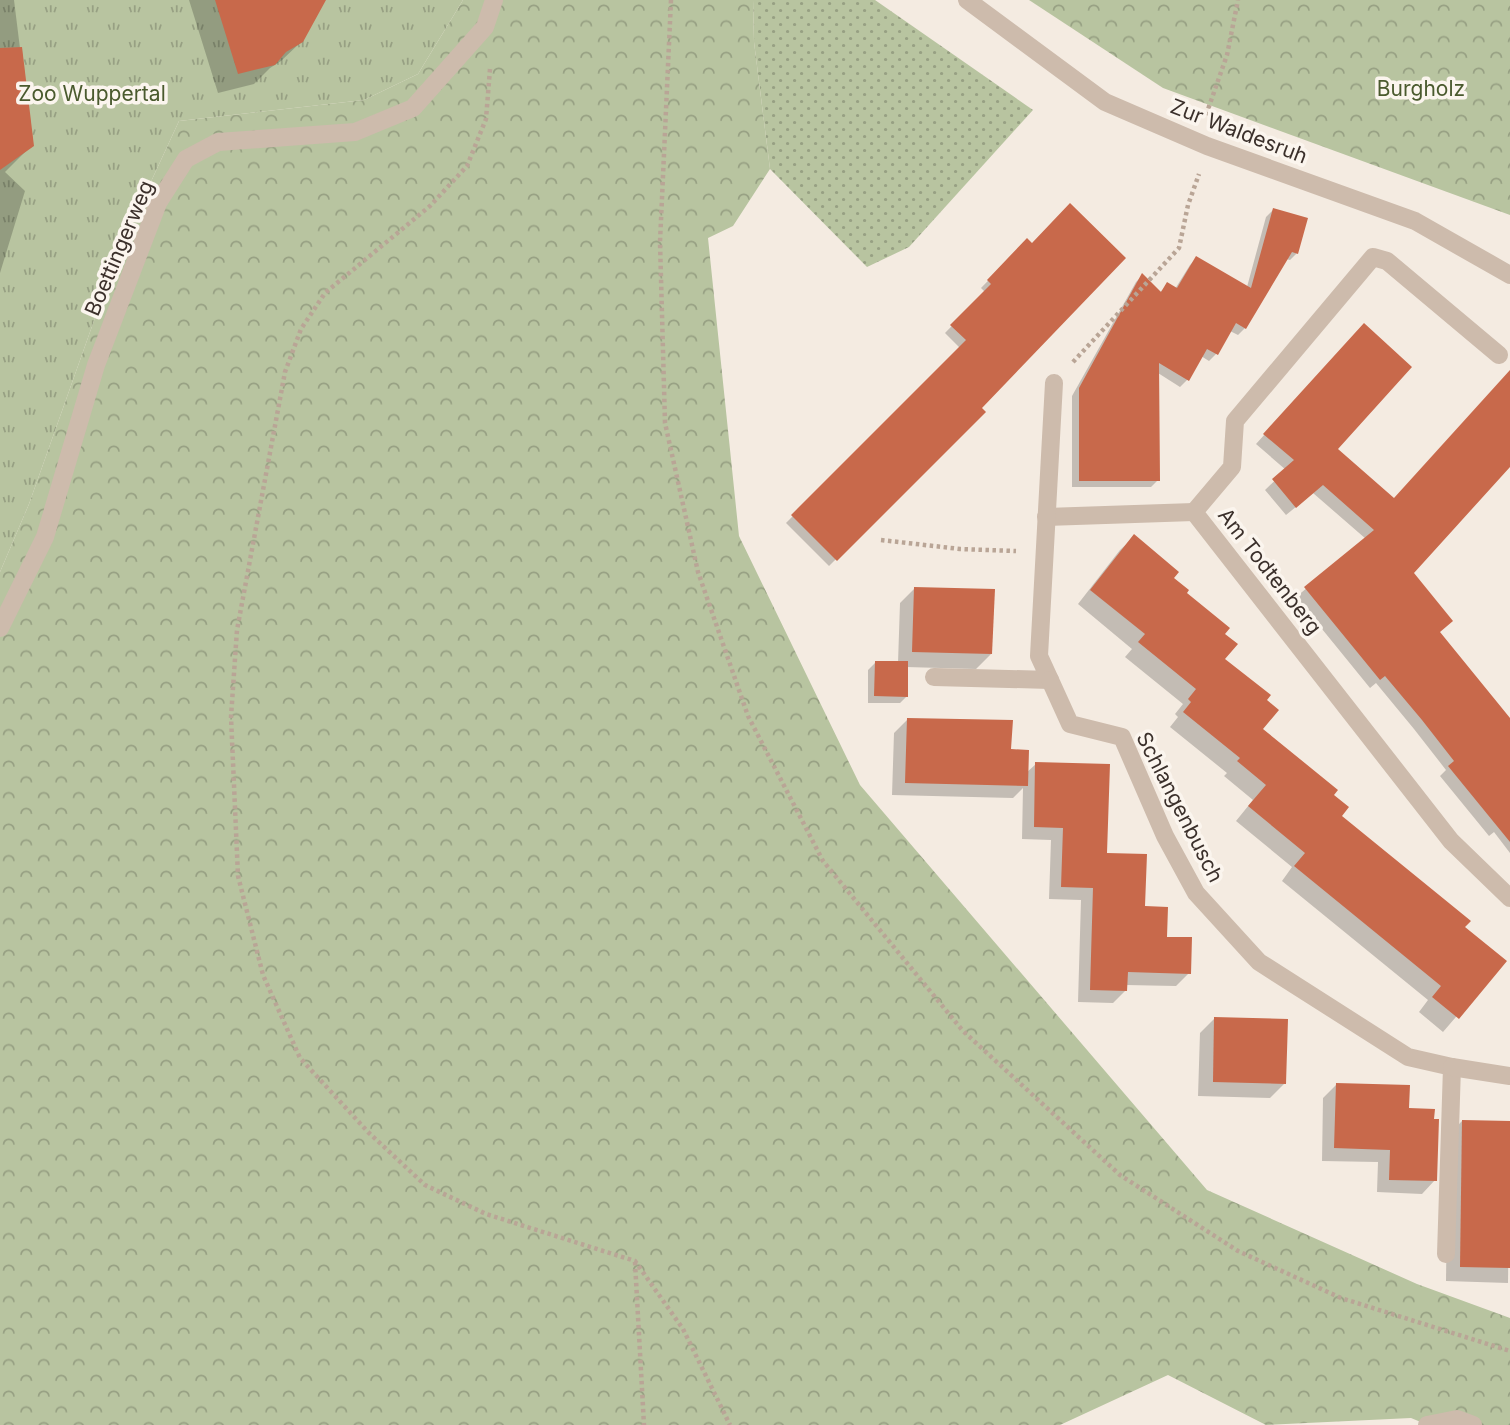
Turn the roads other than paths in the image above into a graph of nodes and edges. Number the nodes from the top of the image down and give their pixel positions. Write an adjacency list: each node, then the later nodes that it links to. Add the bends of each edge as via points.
1 (494, 0): 8 (street, Boettingerweg, via 485,27 413,108 355,132 218,142 186,159 158,203 96,365 45,537)
2 (967, 0): 3 (street, Zur Waldesruh, via 1105,102 1196,142 1415,221)
3 (1510, 275)
4 (1499, 355): 6 (street, Am Todtenberg, via 1387,261 1373,257 1235,421 1232,467)
5 (1054, 383): 7 (street, Schlangenbusch)
6 (1194, 512): 7 (street); 11 (street, Am Todtenberg, via 1451,841)
7 (1046, 517): 10 (street, Schlangenbusch, via 1039,656)
8 (0, 628)
9 (934, 677): 10 (street)
10 (1050, 680): 12 (street, Schlangenbusch, via 1070,724 1122,737 1196,893 1259,962 1408,1057)
11 (1510, 898)
12 (1452, 1067): 13 (street, Schlangenbusch); 14 (street)
13 (1510, 1076)
14 (1446, 1254)
15 (1427, 1425): 16 (street, via 1457,1419)
16 (1473, 1425)

